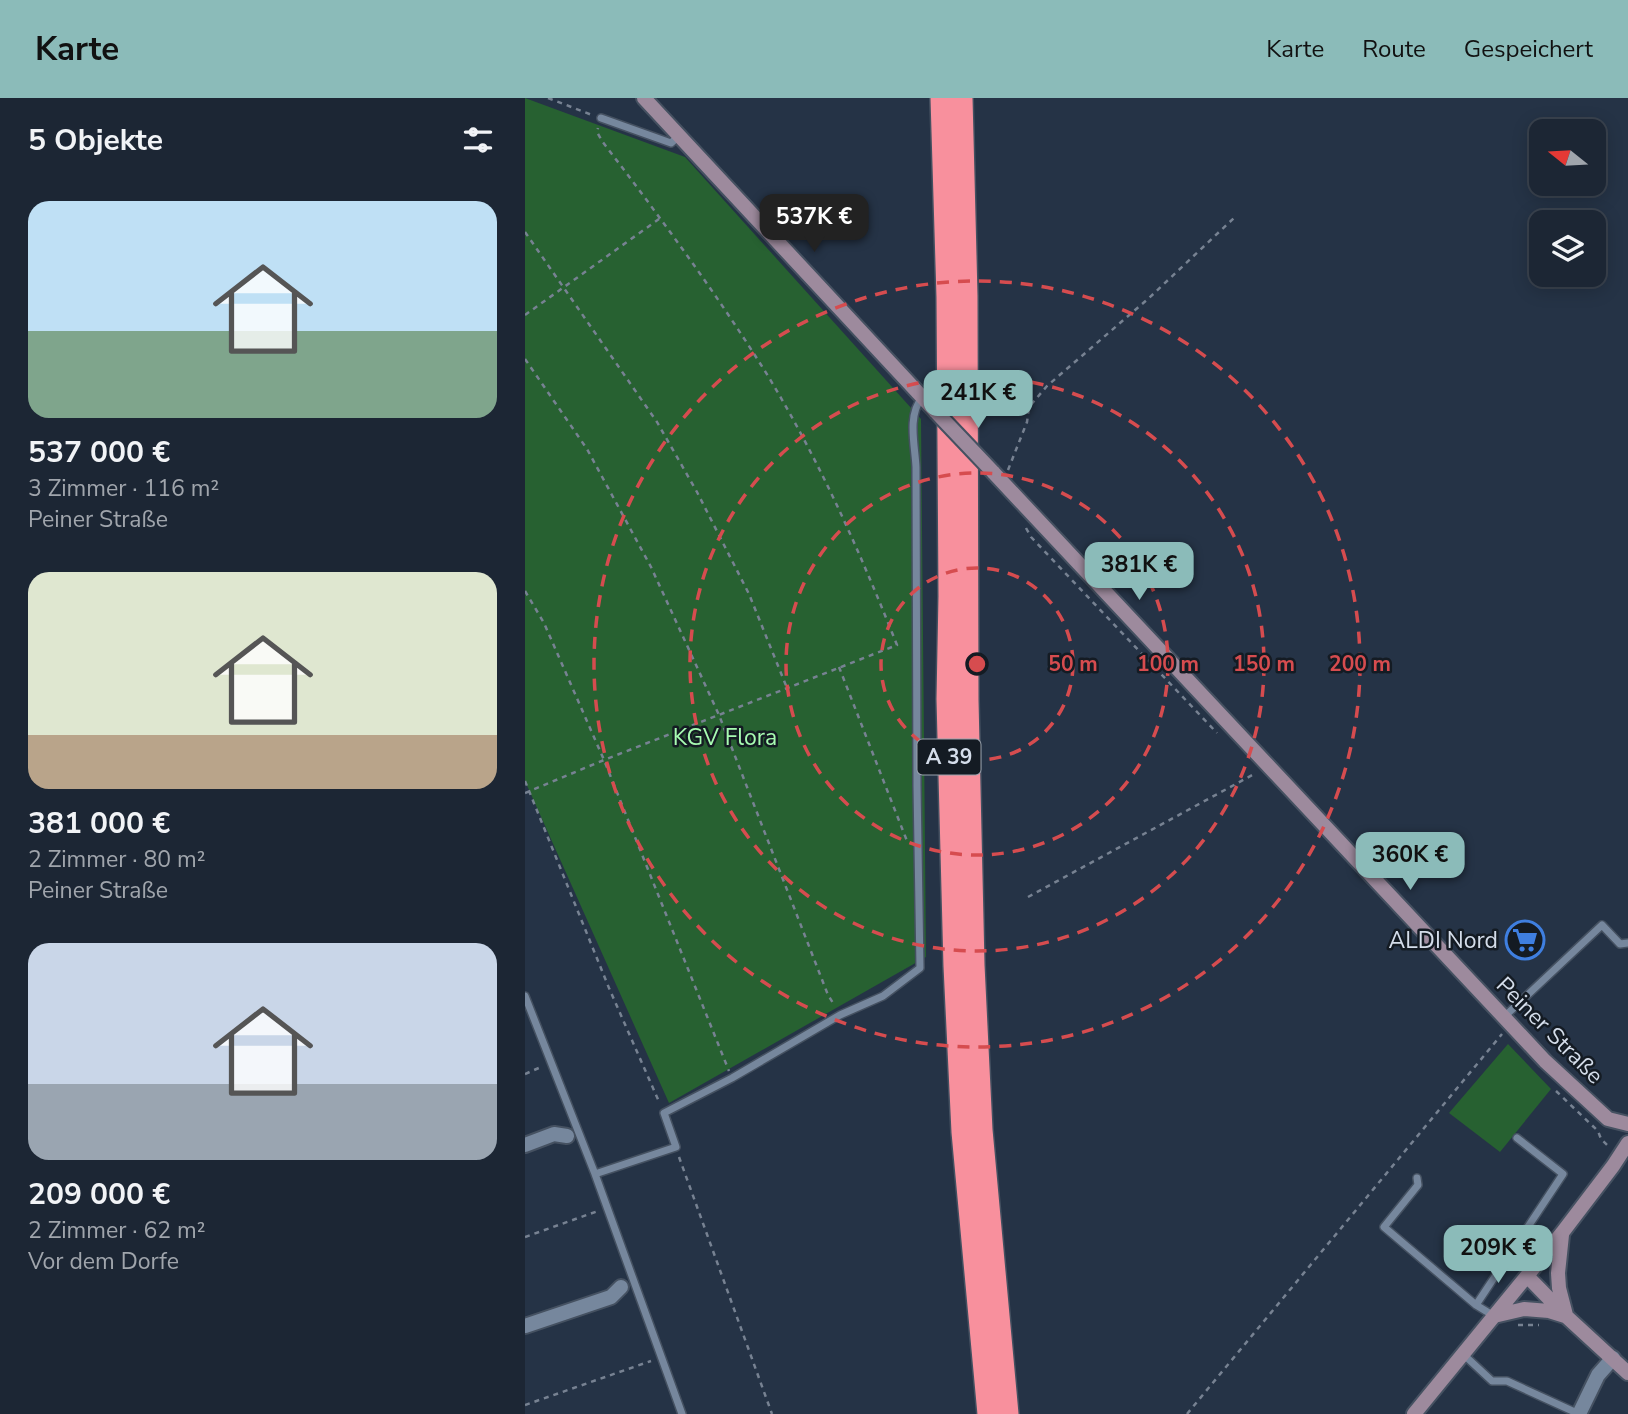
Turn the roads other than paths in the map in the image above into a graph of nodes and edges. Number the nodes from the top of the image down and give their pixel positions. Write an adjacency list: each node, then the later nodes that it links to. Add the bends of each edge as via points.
1 (644, 98): 5 (street, Peiner Straße)
2 (941, 98): 27 (highway, A 39, via 954,966 962,1132)
3 (962, 98): 28 (highway, A 39, via 974,965 982,1130)
4 (601, 118): 5 (lane, via 671,143)
5 (679, 136): 6 (street, Peiner Straße)
6 (923, 397): 9 (street, Peiner Straße, bridge); 15 (lane, via 913,416 920,968 883,996 840,1015 664,1113 676,1147)
7 (1628, 943): 9 (lane, via 1620,944 1602,925)
8 (525, 996): 11 (lane)
9 (1507, 1021): 10 (street, Peiner Straße, via 1608,1119)
10 (1628, 1124)
11 (573, 1134): 14 (street, via 554,1134); 15 (lane)
12 (1517, 1138): 20 (lane, via 1563,1174)
13 (1628, 1143): 17 (street)
14 (525, 1145)
15 (595, 1174): 19 (lane)
16 (1417, 1178): 20 (lane, via 1418,1185 1384,1227)
17 (1562, 1234): 18 (street); 21 (street, via 1558,1273)
18 (1527, 1276): 21 (street); 22 (street)
19 (627, 1285): 23 (street, via 611,1297); 26 (lane)
20 (1476, 1305): 22 (lane)
21 (1567, 1317): 22 (street, via 1524,1309); 25 (street)
22 (1490, 1321): 24 (street)
23 (525, 1326)
24 (1463, 1354): 29 (street); 30 (lane, via 1492,1381 1507,1381)
25 (1622, 1363): 30 (street, via 1598,1375)
26 (682, 1414)
27 (988, 1414)
28 (1008, 1414)
29 (1414, 1414)
30 (1579, 1414)

